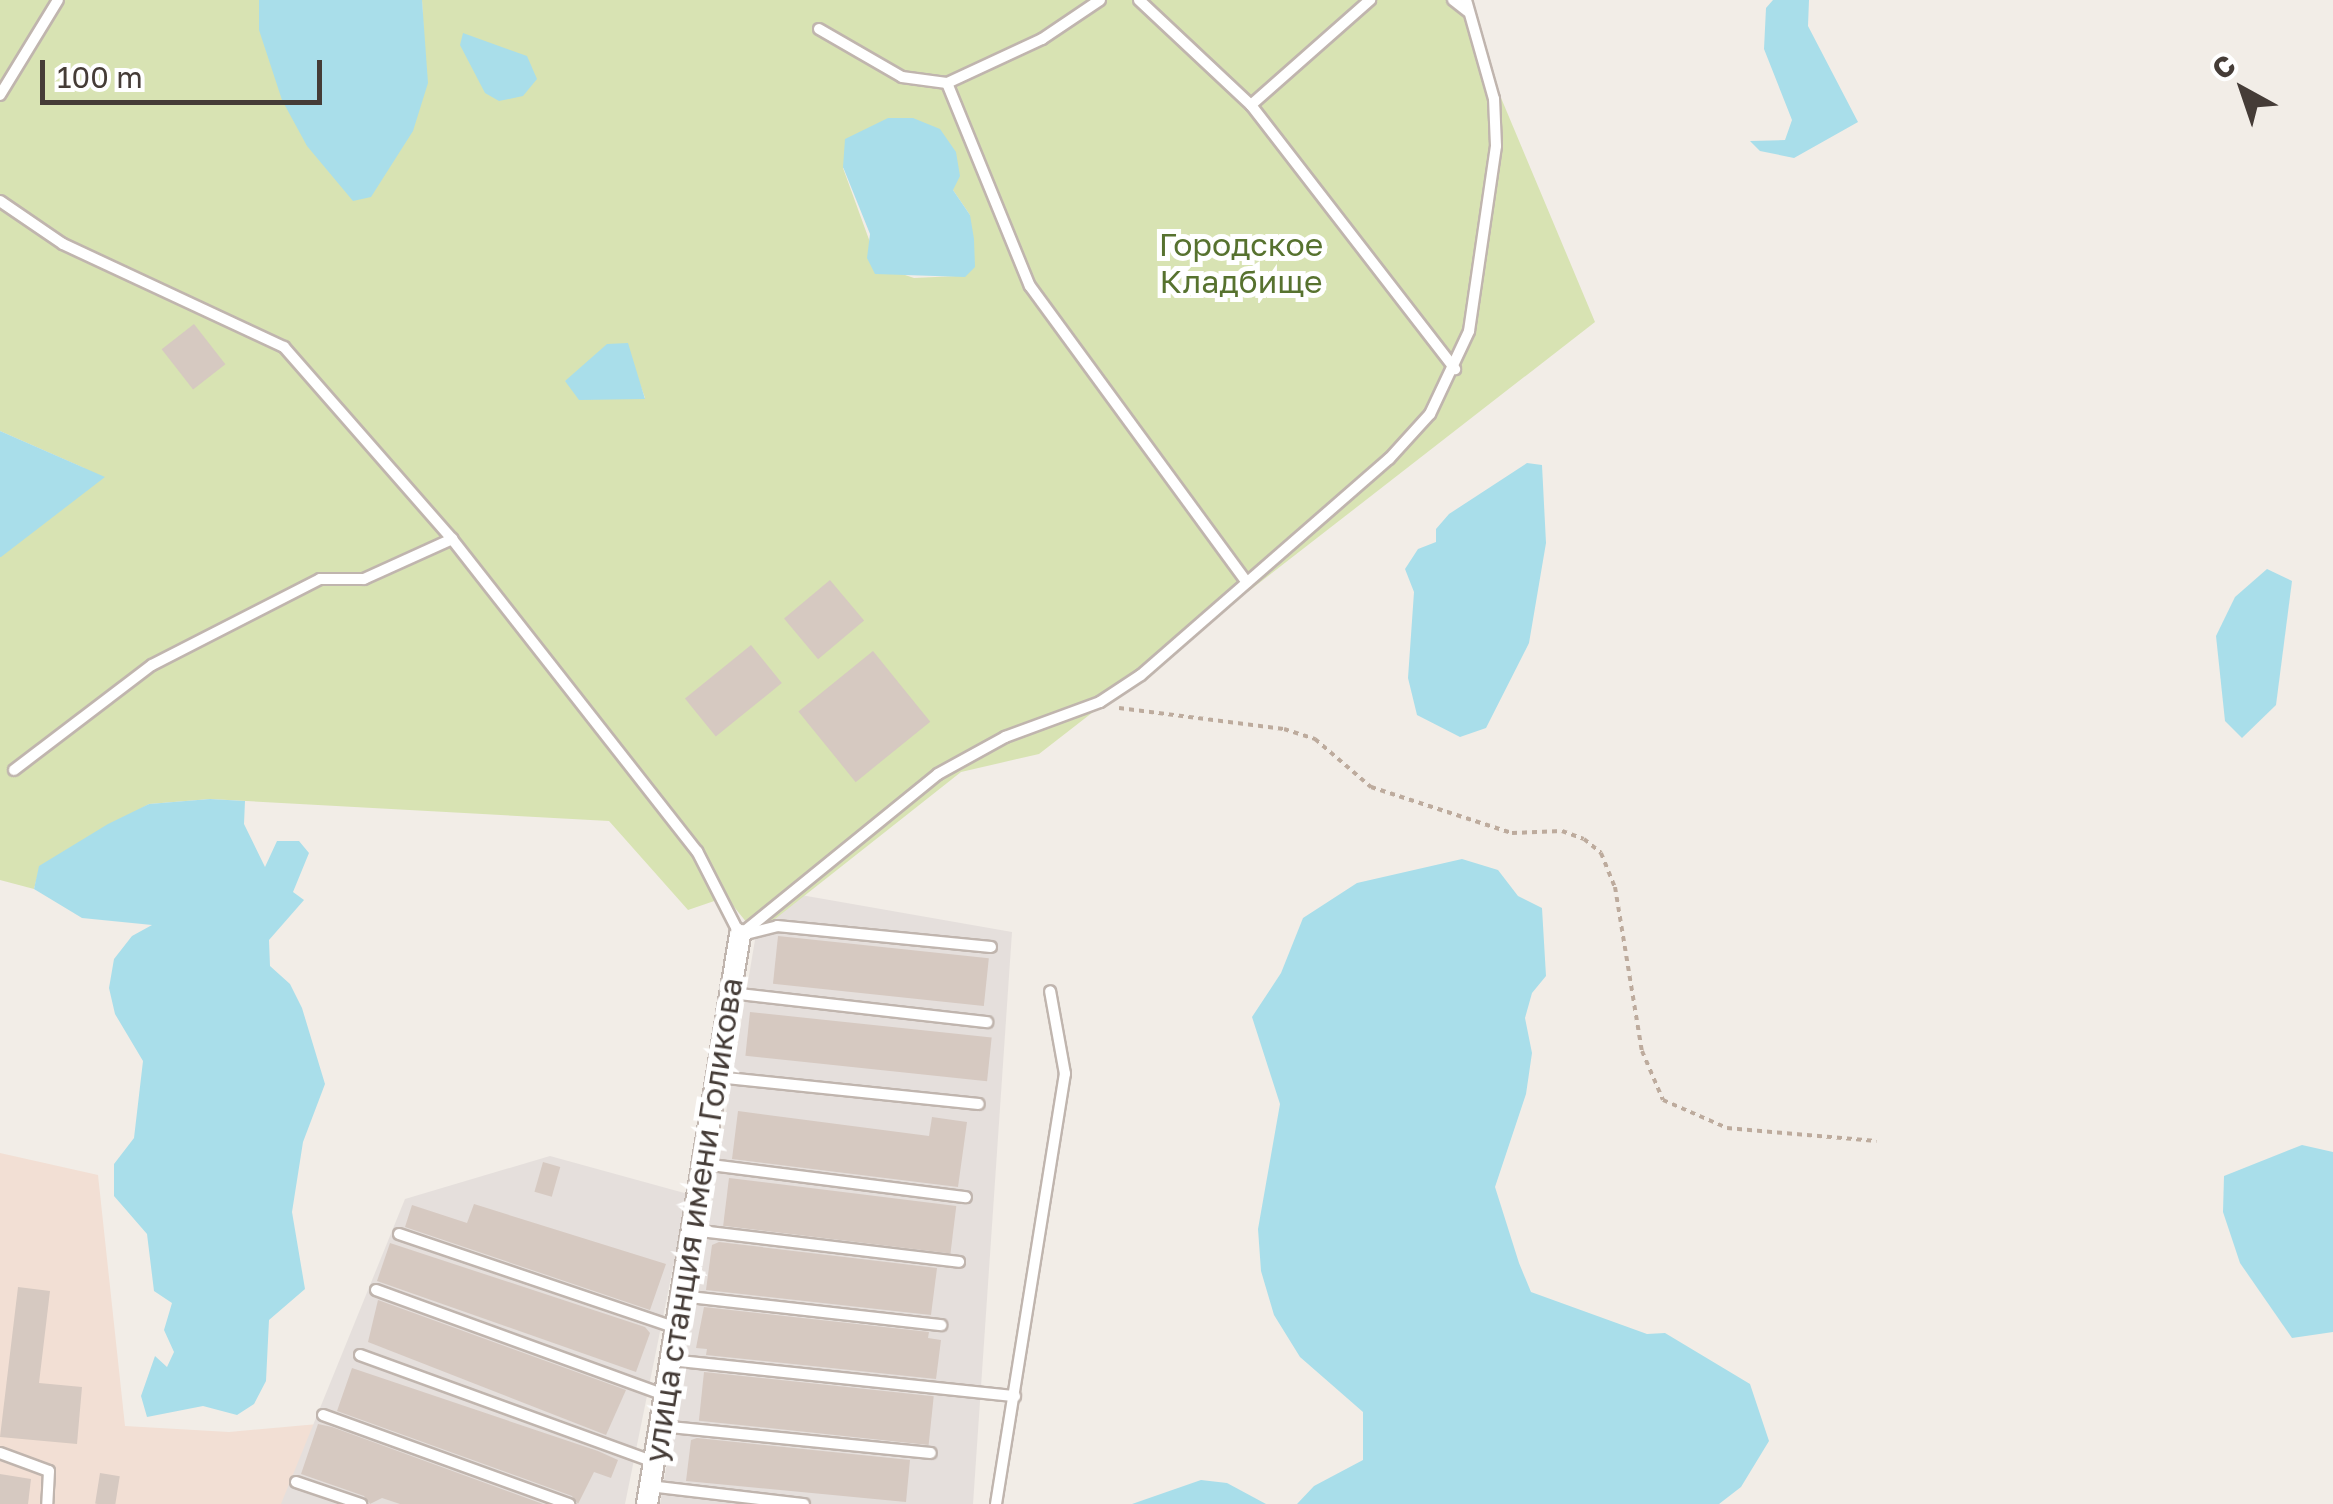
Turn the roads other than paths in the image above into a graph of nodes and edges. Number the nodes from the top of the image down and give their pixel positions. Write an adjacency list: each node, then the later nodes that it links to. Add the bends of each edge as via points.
1 (58, 0): 9 (lane)
2 (1100, 0): 8 (lane, via 1042,39)
3 (1140, 0): 10 (lane)
4 (1370, 0): 10 (lane)
5 (1453, 0): 6 (lane)
6 (1467, 6): 12 (lane, via 1494,99 1496,146 1469,332)
7 (819, 29): 8 (lane, via 902,77)
8 (946, 83): 14 (lane, via 1030,286)
9 (0, 94)
10 (1251, 105): 12 (lane)
11 (0, 201): 13 (lane, via 63,244 284,347)
12 (1455, 368): 14 (lane, via 1430,414 1388,458)
13 (452, 539): 15 (lane, via 364,578 320,579 152,665); 16 (lane, via 697,851)
14 (1247, 582): 16 (lane, via 1100,702 1005,737 938,774)
15 (14, 770)
16 (740, 936): 17 (lane, via 777,926); 19 (street, улица станция имени Голикова)
17 (991, 947)
18 (1050, 991): 35 (lane, via 1065,1074)
19 (730, 993): 20 (lane); 21 (street, улица станция имени Голикова)
20 (988, 1022)
21 (717, 1077): 22 (lane); 23 (street, улица станция имени Голикова)
22 (979, 1104)
23 (703, 1164): 24 (lane); 25 (street, улица станция имени Голикова)
24 (966, 1196)
25 (692, 1230): 27 (lane); 29 (street, улица станция имени Голикова)
26 (399, 1234): 31 (lane)
27 (959, 1262)
28 (376, 1290): 34 (lane)
29 (681, 1296): 30 (lane); 31 (street, улица станция имени Голикова)
30 (940, 1325)
31 (676, 1328): 33 (street, улица станция имени Голикова)
32 (360, 1355): 40 (lane)
33 (670, 1360): 34 (street, улица станция имени Голикова); 35 (lane)
34 (665, 1395): 37 (street, улица станция имени Голикова)
35 (1015, 1396): 47 (lane)
36 (323, 1415): 45 (lane)
37 (660, 1426): 39 (lane); 40 (street, улица станция имени Голикова)
38 (0, 1453): 43 (lane, via 49,1471)
39 (931, 1453)
40 (654, 1462): 42 (street, улица станция имени Голикова)
41 (296, 1482): 44 (lane)
42 (648, 1495): 46 (lane)
43 (47, 1504)
44 (361, 1504)
45 (568, 1504)
46 (804, 1504)
47 (996, 1504)

